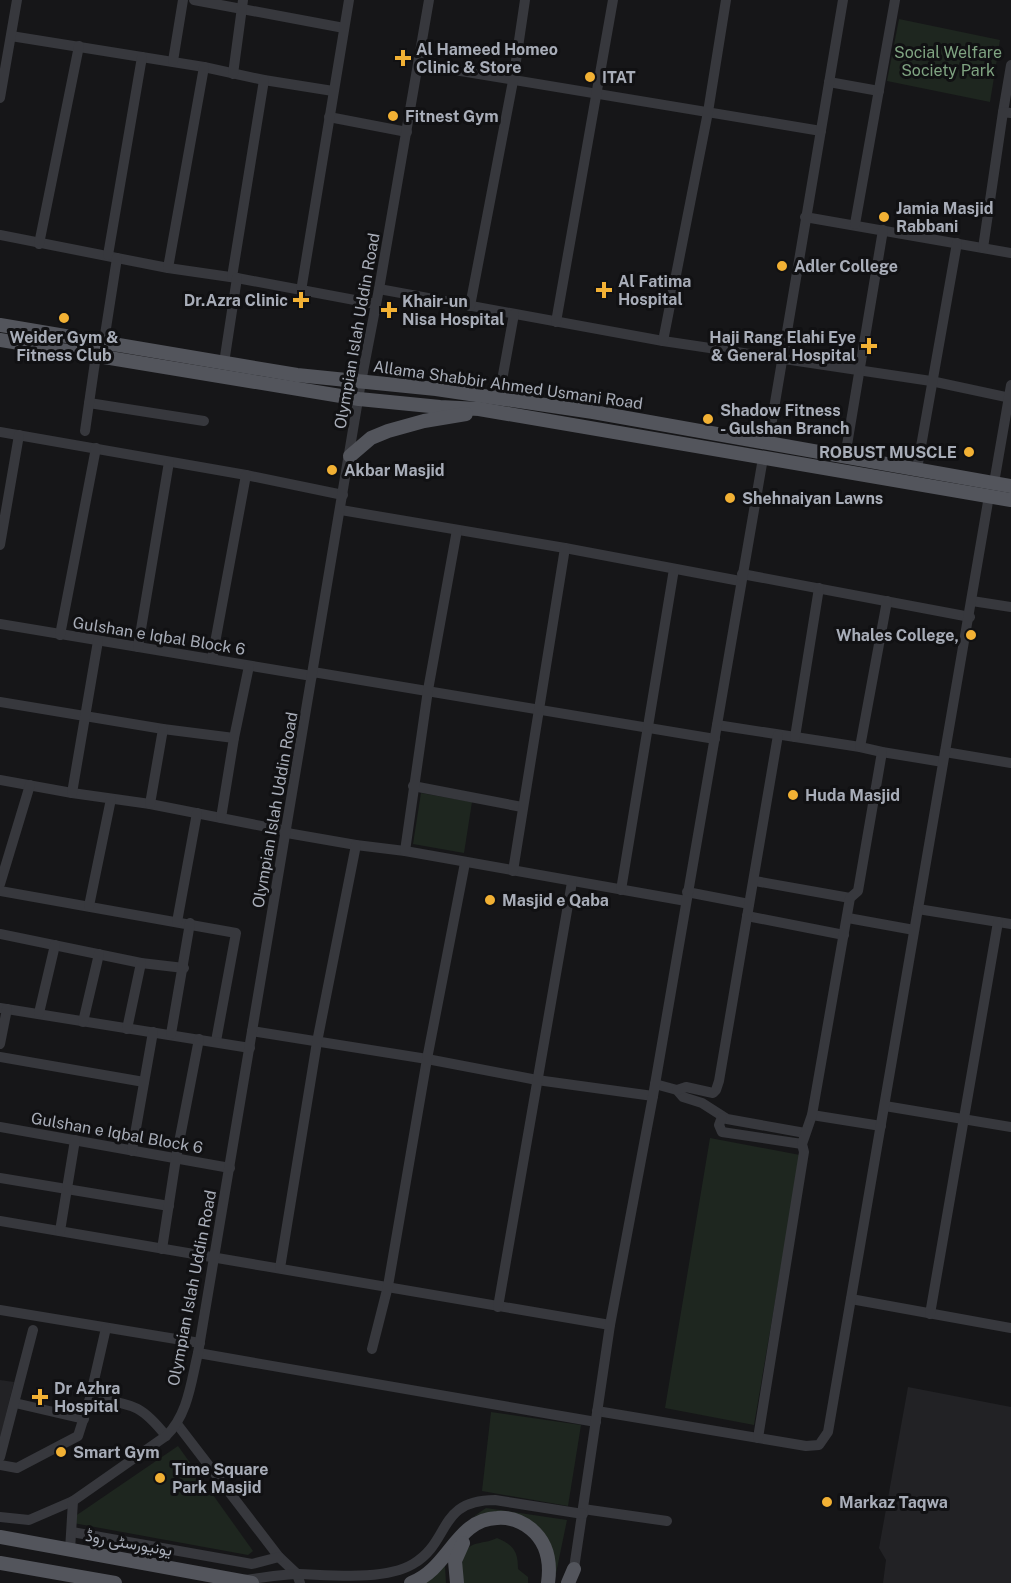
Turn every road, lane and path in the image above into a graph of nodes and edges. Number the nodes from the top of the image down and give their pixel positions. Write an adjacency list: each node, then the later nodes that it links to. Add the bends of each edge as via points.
1 (17, 0): 13 (street)
2 (183, 0): 16 (street)
3 (194, 0): 11 (street)
4 (349, 0): 12 (street)
5 (429, 0): 17 (street, Olympian Islah Uddin Road)
6 (525, 0): 22 (street)
7 (613, 0): 26 (street)
8 (726, 0): 28 (street)
9 (843, 0): 23 (street)
10 (895, 0): 25 (street)
11 (243, 4): 12 (street); 20 (street)
12 (344, 28): 24 (street)
13 (11, 36): 14 (street); 27 (street)
14 (79, 46): 15 (street); 38 (street)
15 (141, 57): 16 (street); 41 (street)
16 (173, 61): 19 (street)
17 (418, 64): 22 (street); 32 (street, Olympian Islah Uddin Road)
18 (1011, 65): 29 (street)
19 (204, 67): 20 (street); 42 (street)
20 (233, 74): 21 (street)
21 (264, 80): 24 (street); 43 (street)
22 (513, 81): 26 (street); 47 (street)
23 (829, 82): 25 (street); 31 (street)
24 (333, 91): 30 (street)
25 (879, 91): 34 (street)
26 (596, 94): 28 (street); 49 (street)
27 (0, 98)
28 (708, 112): 31 (street); 53 (street)
29 (1007, 112): 39 (street)
30 (328, 117): 32 (street); 45 (street)
31 (821, 131): 33 (street)
32 (407, 132): 44 (street, Olympian Islah Uddin Road)
33 (805, 217): 34 (street); 55 (street)
34 (855, 224): 35 (street)
35 (883, 230): 37 (street); 57 (street)
36 (0, 235): 38 (street)
37 (957, 243): 39 (street); 58 (street)
38 (39, 244): 41 (street)
39 (983, 248): 40 (street)
40 (1011, 253)
41 (113, 256): 42 (street); 52 (street)
42 (168, 268): 43 (street)
43 (234, 278): 45 (street); 56 (street)
44 (380, 289): 46 (street, Olympian Islah Uddin Road); 47 (street)
45 (301, 291): 46 (street)
46 (376, 304): 59 (street, Olympian Islah Uddin Road)
47 (470, 306): 48 (street)
48 (514, 314): 49 (street); 61 (street)
49 (556, 322): 53 (street)
50 (0, 325): 52 (main road, Allama Shabbir Ahmed Usmani Road)
51 (0, 340): 54 (main road, Allama Shabbir Ahmed Usmani Road)
52 (104, 341): 56 (main road, Allama Shabbir Ahmed Usmani Road)
53 (663, 341): 55 (street)
54 (96, 355): 63 (main road, Allama Shabbir Ahmed Usmani Road); 64 (street)
55 (782, 360): 57 (street); 70 (street)
56 (224, 363): 59 (main road, Allama Shabbir Ahmed Usmani Road)
57 (861, 370): 58 (street); 73 (street)
58 (931, 381): 62 (street); 76 (street)
59 (361, 382): 61 (main road, Allama Shabbir Ahmed Usmani Road); 63 (street, Olympian Islah Uddin Road)
60 (1011, 385): 62 (street)
61 (499, 397): 70 (main road, Allama Shabbir Ahmed Usmani Road)
62 (1010, 398): 79 (street)
63 (360, 399): 65 (main road, Allama Shabbir Ahmed Usmani Road); 72 (street, Olympian Islah Uddin Road)
64 (89, 403): 66 (street); 67 (street)
65 (479, 409): 72 (main road, via 388,431 371,438); 74 (main road, Allama Shabbir Ahmed Usmani Road)
66 (204, 422)
67 (85, 430)
68 (0, 432): 69 (street)
69 (19, 435): 71 (street); 84 (street)
70 (768, 444): 73 (main road, Allama Shabbir Ahmed Usmani Road)
71 (96, 448): 75 (street); 94 (street)
72 (350, 456): 80 (street, Olympian Islah Uddin Road)
73 (845, 457): 76 (main road, Allama Shabbir Ahmed Usmani Road)
74 (763, 458): 79 (main road, Allama Shabbir Ahmed Usmani Road); 87 (street)
75 (169, 462): 77 (street); 96 (street)
76 (916, 470): 79 (main road, Allama Shabbir Ahmed Usmani Road)
77 (246, 476): 80 (street); 97 (street)
78 (1011, 486): 79 (main road, Allama Shabbir Ahmed Usmani Road)
79 (991, 490): 81 (main road, Allama Shabbir Ahmed Usmani Road); 90 (street)
80 (343, 495): 82 (street, Olympian Islah Uddin Road)
81 (1011, 500)
82 (341, 510): 83 (street); 99 (street, Olympian Islah Uddin Road)
83 (457, 530): 85 (street); 100 (street)
84 (0, 545)
85 (565, 548): 86 (street); 102 (street)
86 (674, 569): 87 (street); 105 (street)
87 (741, 577): 88 (street); 104 (street)
88 (819, 588): 89 (street); 108 (street)
89 (887, 601): 92 (street); 111 (street)
90 (972, 601): 91 (street); 92 (street)
91 (1011, 607)
92 (970, 618): 113 (street)
93 (0, 624): 94 (street, Gulshan e Iqbal Block 6)
94 (60, 635): 95 (street, Gulshan e Iqbal Block 6)
95 (98, 641): 96 (street, Gulshan e Iqbal Block 6); 103 (street)
96 (138, 647): 97 (street, Gulshan e Iqbal Block 6)
97 (212, 659): 98 (street, Gulshan e Iqbal Block 6)
98 (249, 666): 99 (street, Gulshan e Iqbal Block 6); 109 (street)
99 (313, 674): 100 (street, Gulshan e Iqbal Block 6); 124 (street, Olympian Islah Uddin Road)
100 (428, 690): 102 (street, Gulshan e Iqbal Block 6); 117 (street)
101 (0, 702): 103 (street)
102 (539, 710): 105 (street, Gulshan e Iqbal Block 6); 121 (street)
103 (86, 716): 106 (street); 118 (street)
104 (717, 725): 107 (street); 110 (street)
105 (647, 726): 110 (street, Gulshan e Iqbal Block 6); 132 (street)
106 (163, 729): 109 (street); 120 (street)
107 (778, 735): 108 (street); 129 (street)
108 (795, 737): 111 (street)
109 (234, 738): 123 (street)
110 (715, 739): 134 (street)
111 (860, 747): 112 (street)
112 (882, 752): 113 (street); 135 (street, via 858,891)
113 (944, 757): 114 (street); 138 (street)
114 (1011, 764)
115 (0, 780): 116 (street)
116 (30, 785): 118 (street); 131 (street)
117 (413, 786): 121 (street); 126 (street)
118 (72, 793): 119 (street)
119 (111, 799): 120 (street); 137 (street)
120 (150, 804): 122 (street)
121 (522, 807): 128 (street)
122 (197, 813): 123 (street); 141 (street)
123 (221, 818): 124 (street)
124 (287, 832): 125 (street); 156 (street, Olympian Islah Uddin Road)
125 (356, 845): 126 (street); 161 (street)
126 (405, 851): 127 (street)
127 (465, 863): 128 (street); 165 (street)
128 (513, 871): 130 (street)
129 (754, 881): 135 (street); 136 (street)
130 (572, 882): 132 (street); 166 (street)
131 (0, 884)
132 (621, 890): 134 (street)
133 (0, 891): 137 (street)
134 (687, 897): 136 (street); 168 (street)
135 (850, 898): 140 (street)
136 (749, 904): 139 (street)
137 (89, 906): 141 (street)
138 (918, 909): 142 (street); 145 (street)
139 (747, 916): 147 (street); 169 (street, via 716,1090)
140 (848, 918): 145 (street); 147 (street)
141 (177, 922): 143 (street)
142 (998, 922): 144 (street); 172 (street)
143 (190, 924): 151 (street); 160 (street, via 236,933)
144 (1011, 924)
145 (914, 930): 170 (street)
146 (0, 934): 148 (street)
147 (844, 935): 171 (street)
148 (55, 945): 149 (street); 153 (street)
149 (99, 954): 150 (street); 154 (street)
150 (141, 963): 151 (street); 155 (street)
151 (184, 968): 158 (street)
152 (4, 1009): 153 (street); 162 (street)
153 (39, 1013): 154 (street)
154 (83, 1022): 155 (street)
155 (127, 1029): 157 (street)
156 (252, 1031): 161 (street); 163 (street, Olympian Islah Uddin Road)
157 (153, 1032): 158 (street); 167 (street)
158 (171, 1034): 159 (street)
159 (199, 1040): 160 (street); 179 (street)
160 (216, 1041): 163 (street)
161 (317, 1042): 165 (street); 188 (street)
162 (0, 1044)
163 (250, 1048): 180 (street, Olympian Islah Uddin Road)
164 (0, 1057): 167 (street)
165 (427, 1059): 166 (street); 189 (street)
166 (537, 1080): 168 (street); 191 (street)
167 (144, 1082): 178 (street)
168 (654, 1090): 169 (street); 194 (street)
169 (677, 1090): 176 (street, via 722,1117 722,1132)
170 (885, 1106): 172 (street); 173 (street)
171 (812, 1115): 173 (street); 176 (street)
172 (966, 1119): 175 (street); 193 (street)
173 (881, 1125): 190 (street)
174 (0, 1127): 177 (street, Gulshan e Iqbal Block 6)
175 (1011, 1127)
176 (803, 1138): 206 (street, via 804,1152)
177 (75, 1140): 178 (street, Gulshan e Iqbal Block 6); 182 (street)
178 (132, 1151): 179 (street, Gulshan e Iqbal Block 6)
179 (176, 1158): 180 (street, Gulshan e Iqbal Block 6); 183 (street)
180 (230, 1168): 187 (street, Olympian Islah Uddin Road)
181 (0, 1178): 182 (street)
182 (68, 1189): 183 (street); 185 (street)
183 (169, 1206): 186 (street)
184 (0, 1221): 185 (street)
185 (60, 1231): 186 (street)
186 (162, 1249): 187 (street)
187 (214, 1258): 188 (street); 198 (street, Olympian Islah Uddin Road)
188 (280, 1268): 189 (street)
189 (388, 1286): 191 (street); 199 (street)
190 (851, 1299): 193 (street); 206 (street, via 825,1438 814,1446)
191 (498, 1307): 194 (street)
192 (0, 1310): 195 (street)
193 (930, 1314): 196 (street)
194 (610, 1325): 202 (street)
195 (106, 1328): 198 (street); 200 (street)
196 (1011, 1328)
197 (33, 1330): 201 (street)
198 (199, 1348): 202 (street); 204 (street, Olympian Islah Uddin Road)
199 (372, 1349)
200 (90, 1398): 203 (street); 205 (street, via 137,1406)
201 (15, 1403): 203 (street); 207 (street)
202 (597, 1416): 206 (street); 210 (street)
203 (84, 1419): 208 (street, via 75,1438 17,1468)
204 (177, 1424): 205 (street); 216 (street)
205 (166, 1436): 209 (street)
206 (758, 1438)
207 (0, 1457)
208 (0, 1465)
209 (73, 1502): 211 (street, via 28,1520); 213 (street)
210 (583, 1512): 212 (street); 220 (street); 221 (street, via 495,1500 468,1503 448,1518 436,1541 413,1564 387,1572)
211 (0, 1517)
212 (667, 1521)
213 (72, 1532): 215 (street); 216 (street, via 252,1564)
214 (0, 1537): 215 (main road, یونیورسٹی روڈ)
215 (70, 1550): 222 (main road, یونیورسٹی روڈ)
216 (279, 1557): 221 (street)
217 (0, 1563): 219 (main road)
218 (544, 1577): 225 (main road, via 547,1551 541,1539 515,1519 491,1518 469,1528 442,1562 421,1580); 226 (main road, via 537,1550 527,1534 510,1526 489,1524 473,1532 459,1550 455,1561)
219 (51, 1578): 223 (main road)
220 (571, 1578)
221 (298, 1579): 222 (street)
222 (246, 1582): 224 (main road, یونیورسٹی روڈ)
223 (116, 1583)
224 (266, 1583)
225 (411, 1583)
226 (457, 1583)

